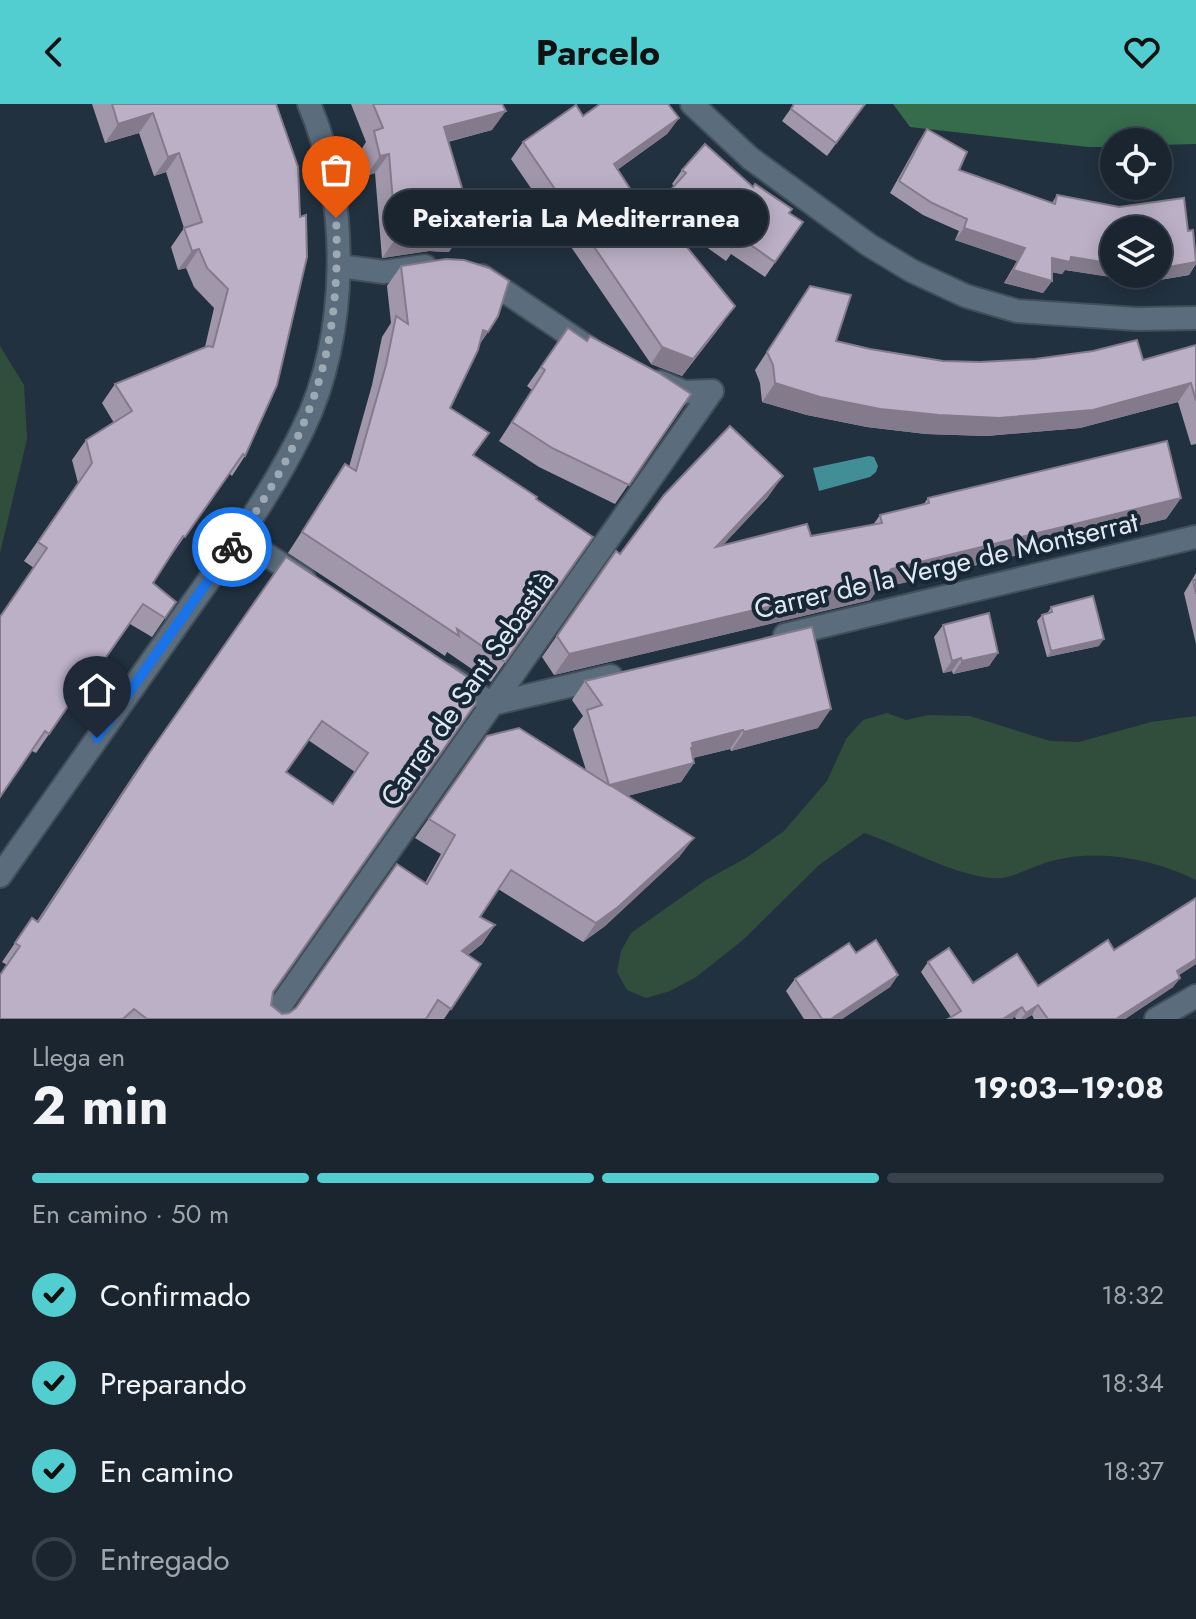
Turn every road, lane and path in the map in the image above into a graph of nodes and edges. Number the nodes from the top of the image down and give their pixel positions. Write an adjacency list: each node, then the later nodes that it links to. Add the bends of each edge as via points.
1 (309, 104): 3 (street, via 329,165)
2 (692, 104): 4 (street, via 750,158 869,245 966,296 1017,311)
3 (339, 266): 5 (street, via 384,272 431,265 481,275); 7 (street, via 321,380 278,476)
4 (1196, 318)
5 (605, 356)
6 (646, 377): 13 (street, Carrer de Sant Sebastià, via 684,392 712,391)
7 (239, 537): 9 (street); 14 (street)
8 (1196, 537): 10 (street, Carrer de la Verge de Montserrat)
9 (319, 589)
10 (768, 639)
11 (426, 660): 13 (street)
12 (630, 671): 13 (street)
13 (492, 704): 16 (street, Carrer de Sant Sebastià)
14 (0, 876)
15 (1196, 996): 17 (street)
16 (271, 1019)
17 (1156, 1019)

